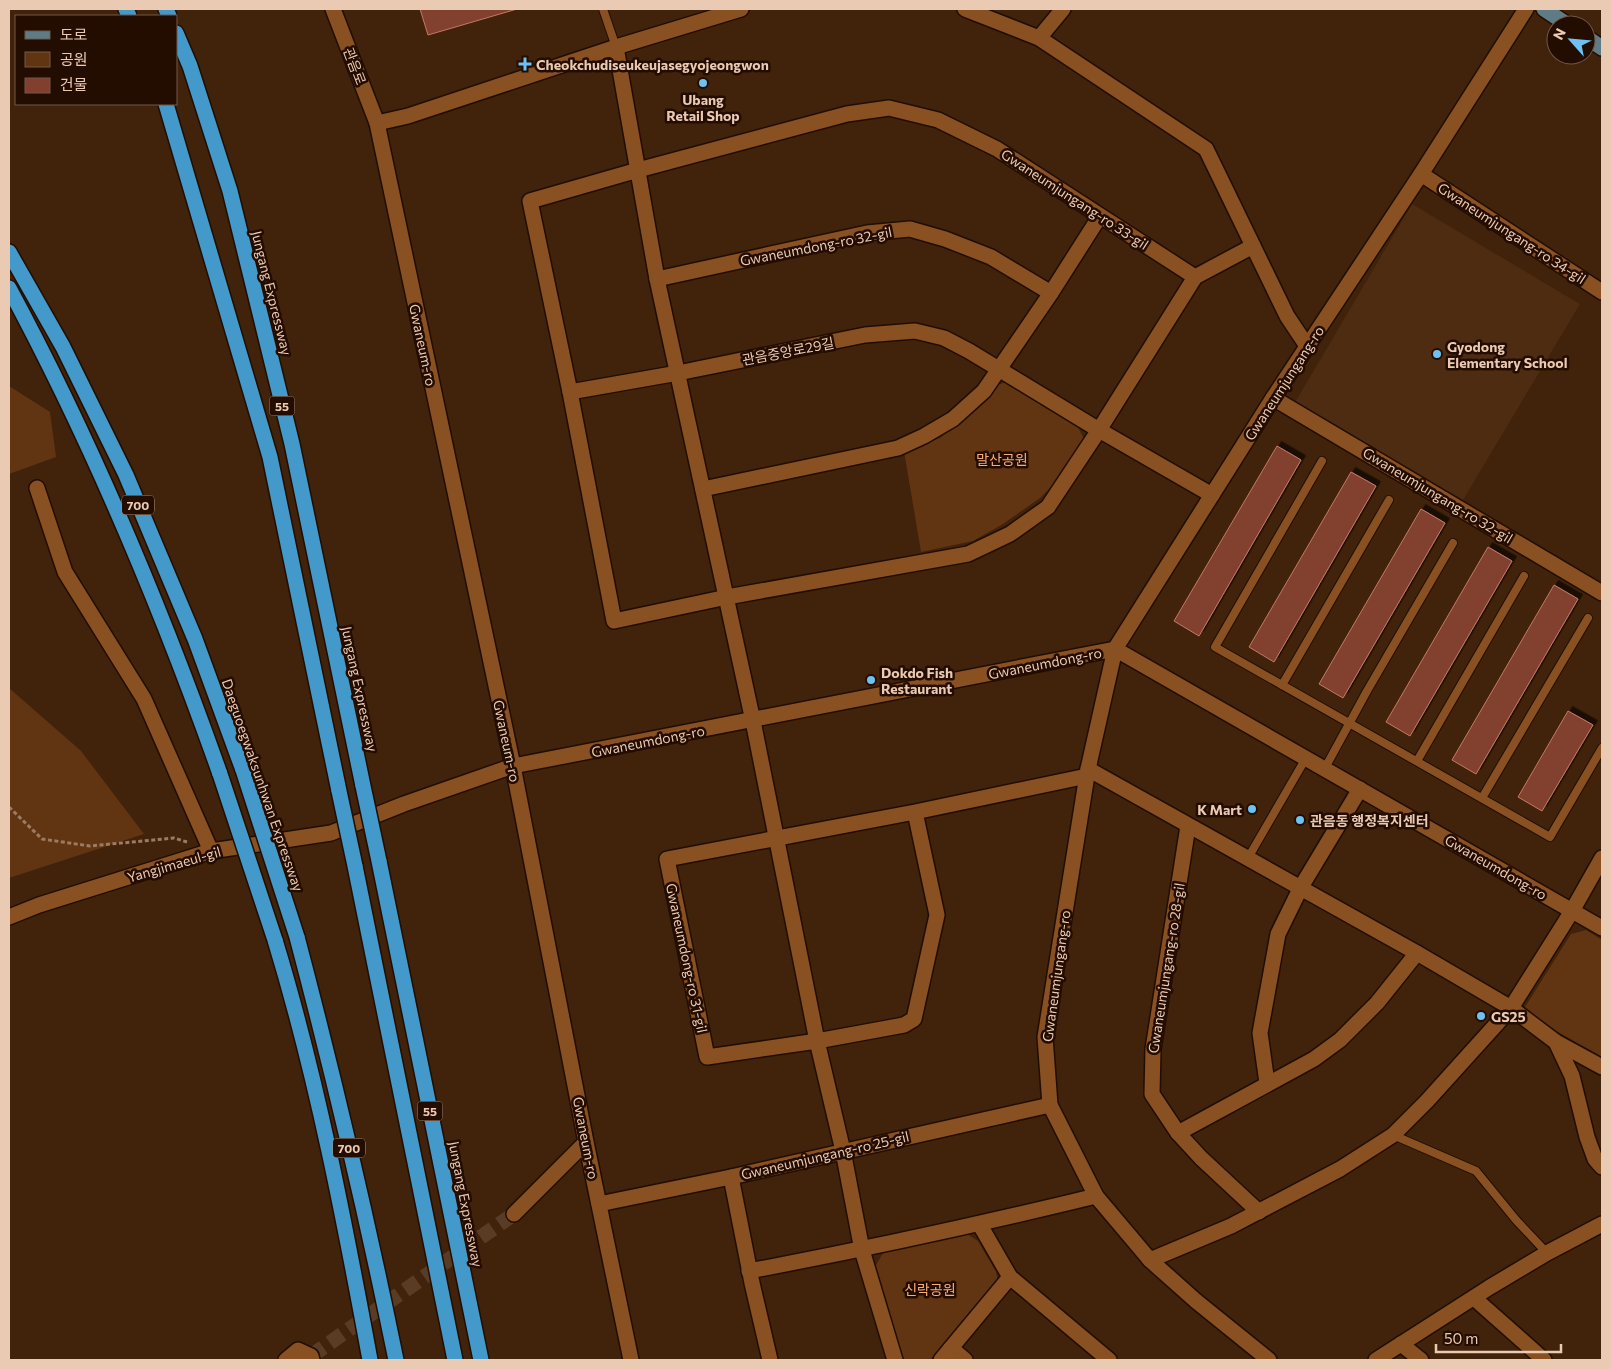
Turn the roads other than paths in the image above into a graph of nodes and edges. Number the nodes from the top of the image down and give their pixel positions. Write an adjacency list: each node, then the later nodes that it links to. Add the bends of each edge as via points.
1 (333, 9): 11 (street, 관음로)
2 (603, 9): 9 (lane)
3 (741, 9): 9 (street)
4 (965, 9): 8 (street)
5 (1063, 9): 8 (street)
6 (1526, 9): 13 (street, Gwaneumjungang-ro)
7 (178, 38): 92 (highway, Jungang Expressway / 55, bridge, via 230,191 292,444)
8 (1038, 38): 15 (street, via 1206,149)
9 (616, 48): 11 (street, via 408,116); 12 (street)
10 (166, 105): 91 (highway, 55, bridge, via 270,457)
11 (377, 123): 45 (street, Gwaneum-ro)
12 (638, 170): 14 (street, Gwaneumjungang-ro 33-gil, via 851,113 889,108 938,120 997,149); 18 (street); 25 (street, via 530,201)
13 (1421, 174): 20 (street, Gwaneumjungang-ro 34-gil); 22 (street, Gwaneumjungang-ro)
14 (1100, 216): 17 (street, Gwaneumjungang-ro 33-gil); 21 (street)
15 (1253, 246): 17 (street); 22 (street, via 1287,316)
16 (9, 252): 90 (highway, Daeguoegwaksunhwan Expressway / 700, bridge, via 63,347 126,475 195,639 243,770 297,937 343,1120)
17 (1195, 277): 27 (street)
18 (657, 279): 21 (street, Gwaneumdong-ro 32-gil, via 867,233 910,229 991,257); 24 (street)
19 (9, 288): 89 (highway, 700, bridge, via 89,448 125,529 220,774 296,1012 352,1261)
20 (1602, 292)
21 (1051, 293): 23 (street)
22 (1307, 346): 26 (street, Gwaneumjungang-ro)
23 (998, 369): 24 (street, 관음중앙로29길, via 944,338 915,331 864,335); 27 (street, 관음중앙로29길); 30 (street, via 984,392 953,419 898,448)
24 (678, 373): 25 (street, 관음중앙로29길); 30 (street)
25 (570, 392): 36 (street, via 614,621)
26 (1273, 398): 31 (street, Gwaneumjungang-ro); 35 (street, Gwaneumjungang-ro 32-gil)
27 (1099, 430): 31 (street, 관음중앙로29길); 36 (street, via 1048,507 1010,534 968,554)
28 (1322, 460): 39 (lane, via 1216,647)
29 (37, 488): 53 (street, via 65,572 144,699)
30 (703, 489): 36 (street)
31 (1212, 495): 38 (street, Gwaneumjungang-ro)
32 (1389, 500): 39 (lane)
33 (1453, 543): 41 (lane)
34 (1524, 576): 44 (lane)
35 (1602, 593)
36 (726, 597): 40 (street)
37 (1588, 618): 49 (lane)
38 (1115, 649): 40 (street, Gwaneumdong-ro); 43 (street, Gwaneumdong-ro); 47 (street, Gwaneumjungang-ro)
39 (1282, 685): 41 (lane)
40 (754, 721): 45 (street, Gwaneumdong-ro); 52 (street)
41 (1350, 723): 44 (lane); 46 (lane)
42 (1602, 748): 49 (lane, via 1550,836)
43 (1306, 758): 46 (street, Gwaneumdong-ro); 54 (lane)
44 (1417, 761): 49 (lane)
45 (513, 766): 53 (street, Yangjimaeul-gil, via 331,833); 69 (street, Gwaneum-ro)
46 (1325, 768): 48 (street, Gwaneumdong-ro)
47 (1087, 772): 50 (street); 51 (street); 66 (street, Gwaneumjungang-ro, via 1045,1037)
48 (1360, 789): 56 (street); 57 (street, Gwaneumdong-ro)
49 (1482, 798)
50 (915, 812): 52 (street); 62 (street, Gwaneumdong-ro 31-gil, via 937,915 914,1018 904,1025)
51 (1188, 826): 54 (street); 67 (street, Gwaneumjungang-ro 28-gil, via 1152,1049 1152,1094)
52 (776, 839): 62 (street); 62 (street, Gwaneumdong-ro 31-gil, via 667,859 707,1057)
53 (211, 851): 58 (street, Yangjimaeul-gil)
54 (1248, 858): 56 (street)
55 (1602, 858): 57 (street)
56 (1301, 887): 60 (street); 65 (street, via 1278,934 1260,1033)
57 (1572, 910): 59 (street, Gwaneumdong-ro); 61 (street)
58 (9, 917)
59 (1602, 928)
60 (1417, 953): 61 (street); 65 (street, via 1377,1003 1340,1040 1314,1059)
61 (1511, 1008): 63 (street); 68 (street)
62 (817, 1041): 70 (street)
63 (1556, 1042): 64 (street); 71 (street, via 1572,1076 1595,1160)
64 (1602, 1068)
65 (1267, 1083): 67 (street)
66 (1050, 1105): 70 (street, Gwaneumjungang-ro 25-gil); 73 (street, Gwaneumjungang-ro)
67 (1178, 1133): 75 (street, Gwaneumjungang-ro 28-gil)
68 (1393, 1135): 75 (street, via 1340,1169); 80 (lane, via 1476,1171)
69 (586, 1142): 74 (street, Gwaneum-ro); 76 (street)
70 (843, 1151): 72 (street, Gwaneumjungang-ro 25-gil); 79 (street)
71 (1602, 1167)
72 (731, 1177): 74 (street, Gwaneumjungang-ro 25-gil); 82 (street)
73 (1096, 1196): 77 (street); 81 (street, Gwaneumjungang-ro)
74 (599, 1204): 93 (street, Gwaneum-ro)
75 (1259, 1212): 81 (street)
76 (514, 1214)
77 (980, 1224): 79 (street); 83 (street)
78 (1602, 1224): 80 (street)
79 (862, 1250): 82 (street); 95 (street)
80 (1546, 1253): 84 (street)
81 (1150, 1260): 99 (street, Gwaneumjungang-ro)
82 (749, 1271): 94 (street)
83 (1010, 1277): 86 (street); 98 (street)
84 (1474, 1298): 85 (street); 102 (street)
85 (1401, 1344): 100 (street); 101 (street)
86 (951, 1348): 96 (street); 97 (street)
87 (286, 1360): 88 (street, via 298,1350 311,1356)
88 (312, 1360)
89 (370, 1360)
90 (396, 1360)
91 (455, 1360)
92 (481, 1360)
93 (631, 1360)
94 (770, 1360)
95 (894, 1360)
96 (941, 1360)
97 (964, 1360)
98 (1109, 1360)
99 (1269, 1360)
100 (1376, 1360)
101 (1421, 1360)
102 (1544, 1360)

